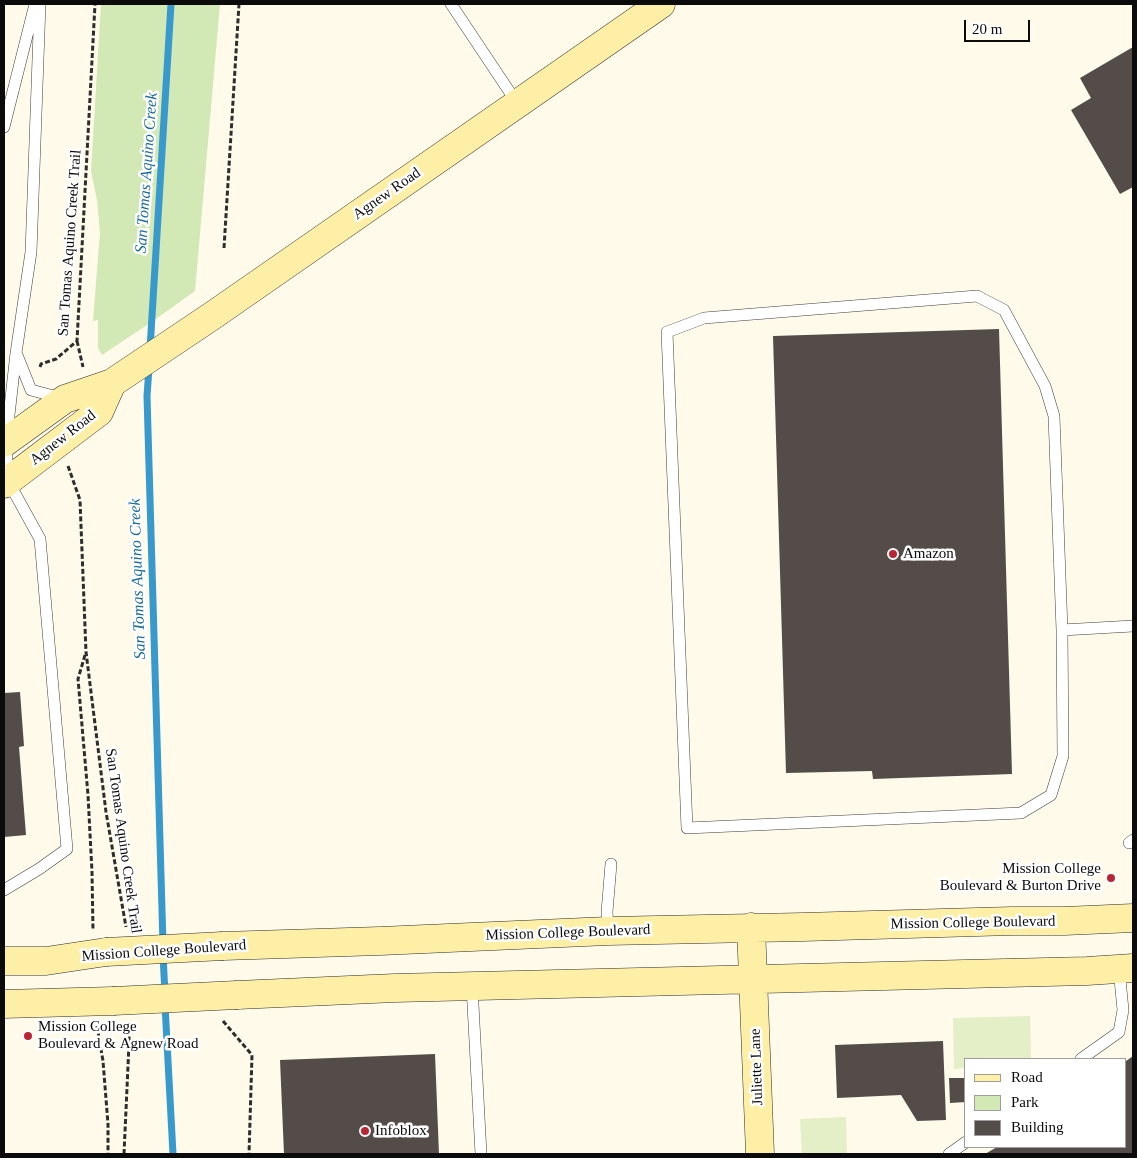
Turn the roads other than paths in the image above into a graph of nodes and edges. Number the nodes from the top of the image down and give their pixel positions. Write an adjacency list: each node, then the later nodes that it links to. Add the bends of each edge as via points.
1 (35, 4): 6 (lane)
2 (40, 4): 7 (lane, via 31,252)
3 (450, 4): 5 (lane)
4 (660, 4): 5 (main road, Agnew Road)
5 (517, 104): 8 (main road, Agnew Road)
6 (4, 127)
7 (16, 353): 9 (lane, via 31,390); 10 (lane)
8 (112, 383): 9 (main road, Agnew Road); 11 (main road, Agnew Road, via 99,412)
9 (65, 399): 10 (main road, Agnew Road)
10 (5, 443): 11 (lane)
11 (5, 481): 15 (lane, via 40,539 67,849)
12 (1133, 626): 13 (lane)
13 (1062, 630): 13 (lane, via 1063,756 1051,796 1020,814 687,828 667,332 704,318 977,296 1004,310 1046,386 1054,416)
14 (611, 864): 18 (lane)
15 (4, 890)
16 (1133, 918): 17 (main road, Mission College Boulevard)
17 (752, 928): 18 (main road, Mission College Boulevard); 21 (main road, Juliette Lane)
18 (608, 931): 19 (main road, Mission College Boulevard, bridge, via 223,946 109,939 46,961)
19 (4, 961)
20 (1126, 969): 21 (main road); 24 (lane, via 1119,1032)
21 (753, 980): 22 (main road); 27 (main road, Juliette Lane)
22 (472, 986): 23 (main road, bridge); 26 (lane)
23 (4, 1004)
24 (1082, 1058)
25 (964, 1144): 28 (lane)
26 (481, 1154)
27 (760, 1154)
28 (950, 1154)

